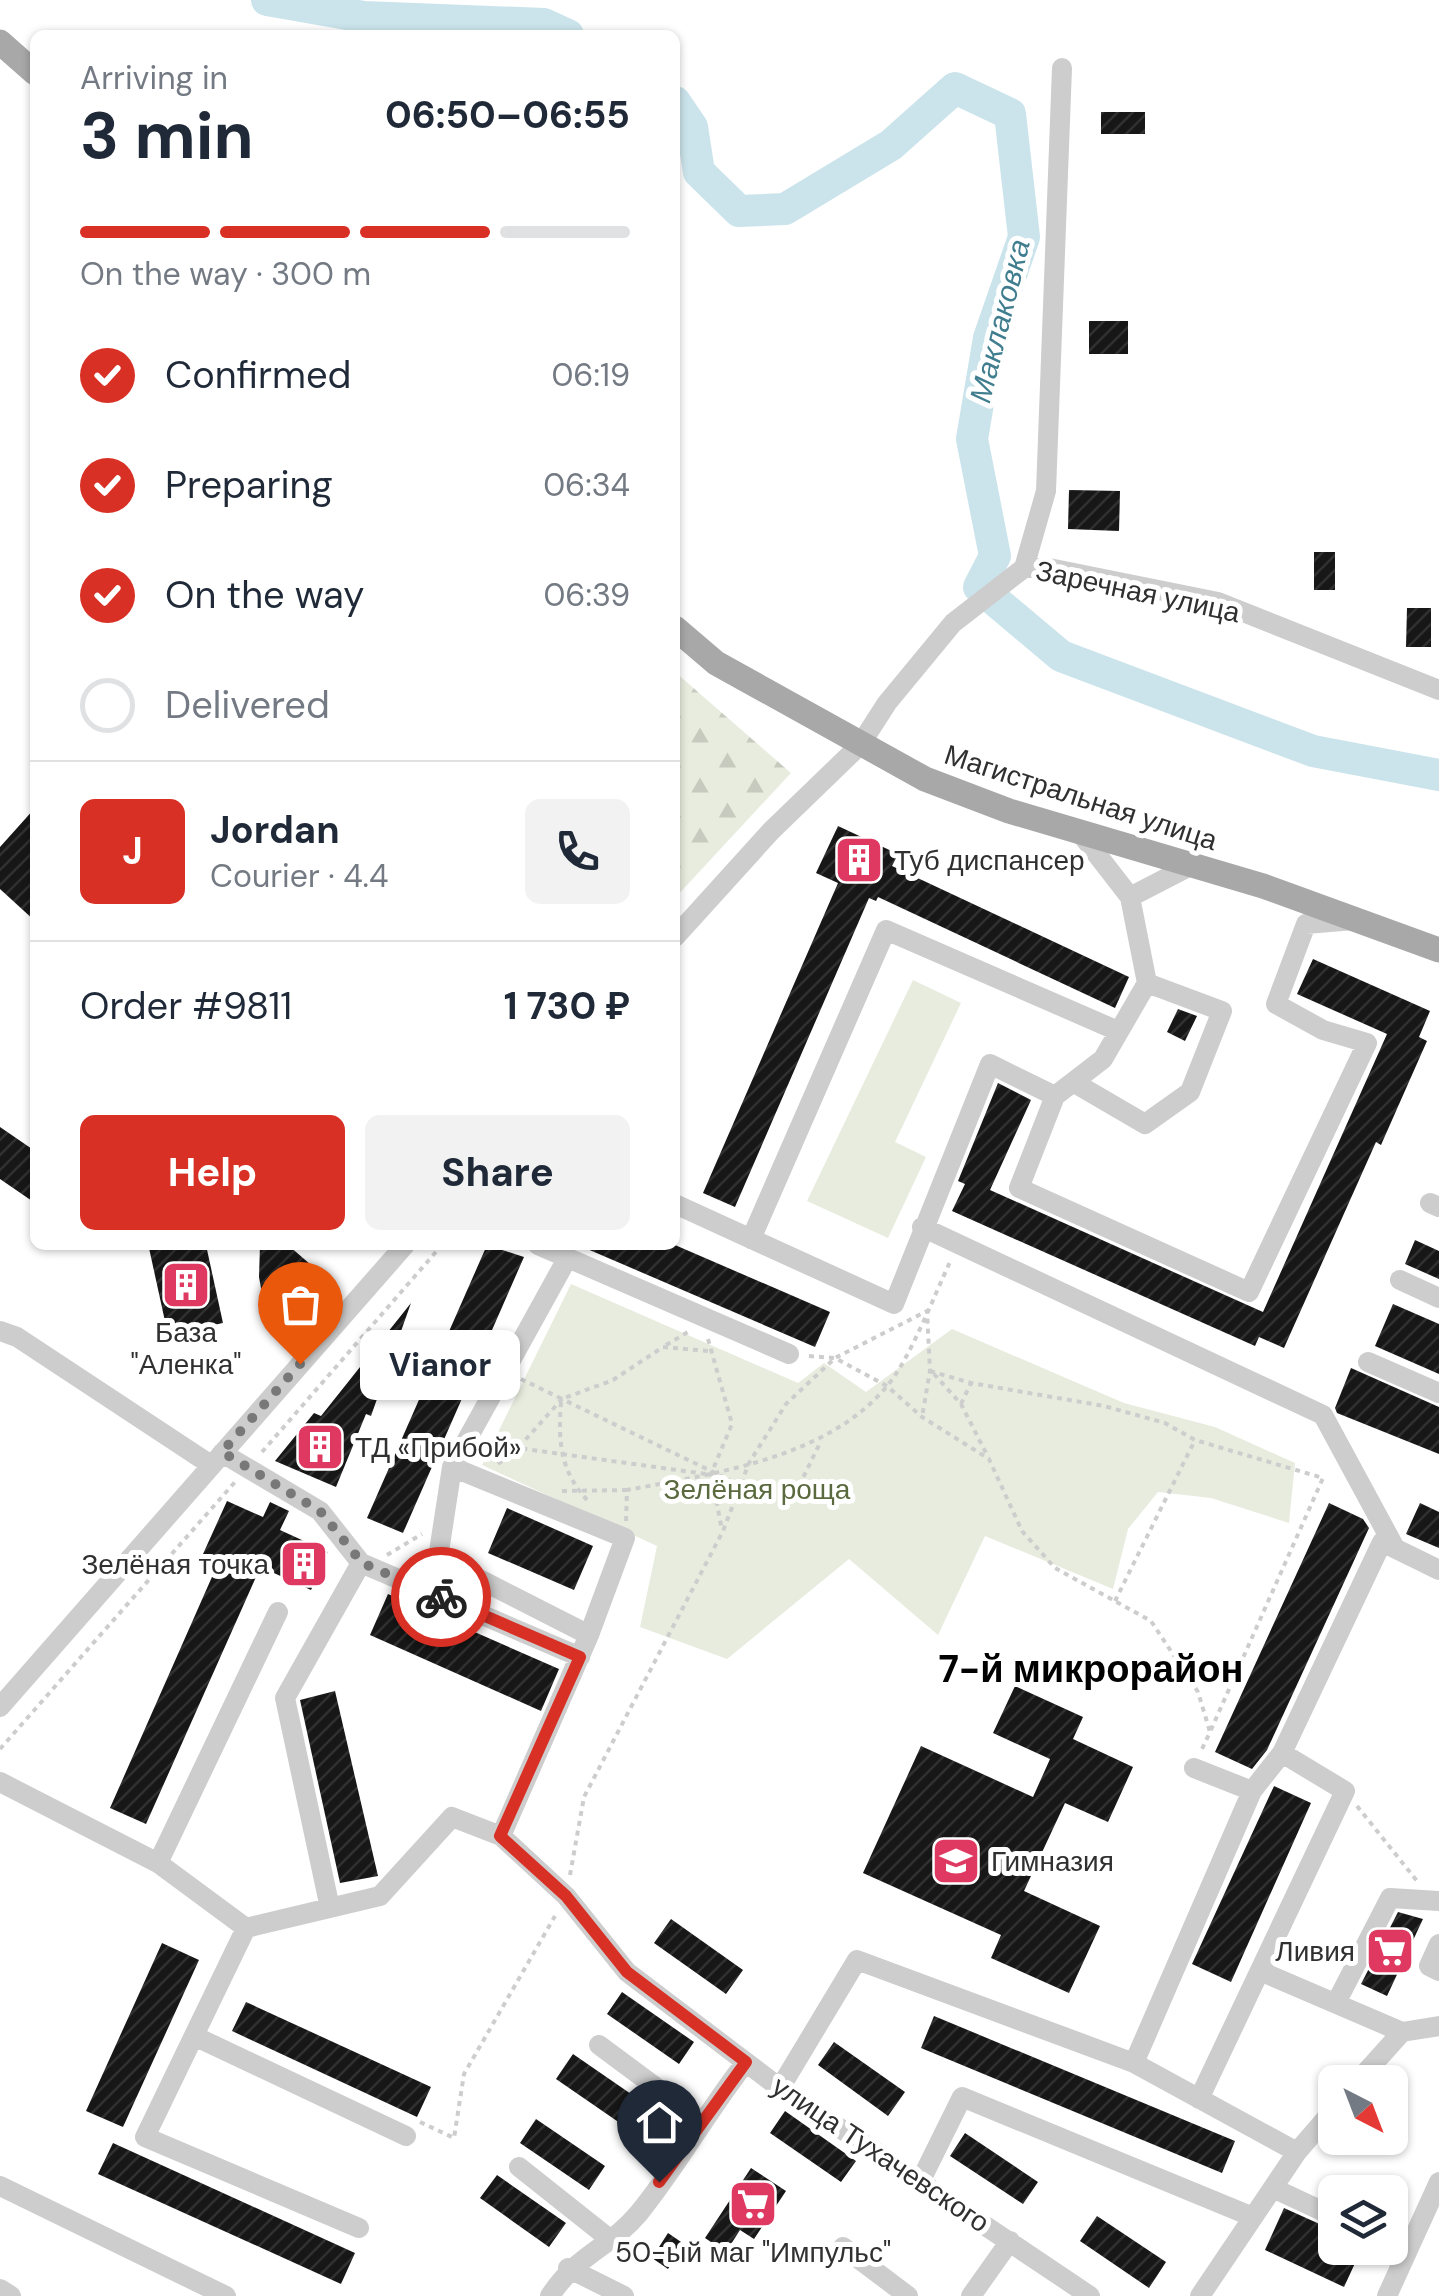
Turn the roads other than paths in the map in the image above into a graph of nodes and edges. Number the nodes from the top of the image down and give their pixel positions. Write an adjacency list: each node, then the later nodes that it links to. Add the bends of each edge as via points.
1 (0, 42): 3 (main road)
2 (1062, 68): 4 (street, Заречная улица, via 1046,491)
3 (30, 69)
4 (1024, 568): 6 (street, Заречная улица, via 1218,602); 7 (street, via 953,623)
5 (680, 632): 7 (main road, Магистральная улица, via 716,662)
6 (1439, 690)
7 (860, 745): 8 (main road, Магистральная улица, via 925,779); 14 (street)
8 (1078, 830): 9 (main road, Магистральная улица); 11 (street)
9 (1192, 865): 10 (main road, Магистральная улица); 11 (street)
10 (1263, 886): 12 (main road, Магистральная улица); 13 (street)
11 (1130, 896): 16 (street)
12 (1361, 919): 13 (street); 15 (main road, Магистральная улица)
13 (1306, 924): 19 (street, via 1276,1004 1323,1030 1367,1043 1249,1292 1018,1188)
14 (680, 932)
15 (1439, 950)
16 (1148, 982): 17 (street); 18 (street, via 1222,1010 1190,1092 1145,1124)
17 (1118, 1030): 18 (street, via 1103,1059); 22 (street, via 886,930)
18 (1073, 1082): 19 (street)
19 (1055, 1096): 21 (street, via 990,1064)
20 (680, 1206): 22 (street)
21 (922, 1228): 22 (street, via 894,1304); 34 (street, via 1323,1415)
22 (751, 1239)
23 (401, 1250): 32 (street)
24 (552, 1250): 25 (street)
25 (568, 1256): 29 (street); 33 (street)
26 (1400, 1280): 27 (street)
27 (1439, 1298)
28 (0, 1331): 32 (street)
29 (789, 1354)
30 (1368, 1362): 31 (street)
31 (1439, 1393)
32 (216, 1459): 35 (street, via 248,1468 320,1511); 40 (street)
33 (452, 1467): 38 (street, via 438,1558); 38 (street, via 625,1538)
34 (1396, 1548): 36 (street); 41 (street, via 1382,1542)
35 (362, 1563): 39 (street); 48 (street, via 285,1698)
36 (1439, 1570)
37 (278, 1612): 46 (street)
38 (589, 1635): 39 (street)
39 (580, 1657): 45 (street)
40 (1, 1703)
41 (1282, 1753): 44 (street); 51 (street, via 1344,1791)
42 (1194, 1768): 44 (street)
43 (0, 1782): 46 (street)
44 (1252, 1791): 59 (street)
45 (500, 1836): 48 (street, via 452,1817 380,1896); 58 (street, улица Тухачевского, via 566,1896 627,1972)
46 (158, 1863): 49 (street)
47 (1436, 1901): 53 (street, via 1390,1898)
48 (330, 1908): 49 (street)
49 (246, 1928): 56 (street)
50 (1439, 1944): 52 (street, via 1429,1966)
51 (1260, 1971): 53 (street); 62 (street)
52 (1439, 1971)
53 (1336, 2004): 55 (street)
54 (1439, 2026): 55 (street)
55 (1402, 2032): 60 (street)
56 (194, 2036): 65 (street); 74 (street, via 144,2137)
57 (599, 2045): 63 (street)
58 (746, 2062): 61 (street, улица Тухачевского); 63 (street)
59 (1134, 2063): 61 (street, via 857,1960); 62 (street)
60 (1373, 2065)
61 (780, 2088): 68 (street, улица Тухачевского)
62 (1200, 2098): 66 (street)
63 (700, 2120): 76 (street, via 638,2213)
64 (1318, 2128): 66 (street)
65 (406, 2136)
66 (1297, 2152): 71 (street)
67 (518, 2167): 76 (street)
68 (920, 2182): 73 (street, via 962,2097); 77 (street, улица Тухачевского)
69 (1439, 2182): 75 (street)
70 (0, 2186): 83 (street)
71 (1273, 2188): 72 (street); 73 (street)
72 (1318, 2210)
73 (1254, 2217): 89 (street)
74 (359, 2228)
75 (1408, 2233)
76 (610, 2240): 80 (street)
77 (1010, 2242): 87 (street); 88 (street, улица Тухачевского)
78 (843, 2248): 86 (street)
79 (1395, 2265): 90 (street)
80 (568, 2268): 84 (street); 85 (street)
81 (0, 2289): 82 (street)
82 (11, 2296)
83 (226, 2296)
84 (550, 2296)
85 (624, 2296)
86 (908, 2296)
87 (970, 2296)
88 (1090, 2296)
89 (1200, 2296)
90 (1387, 2296)

